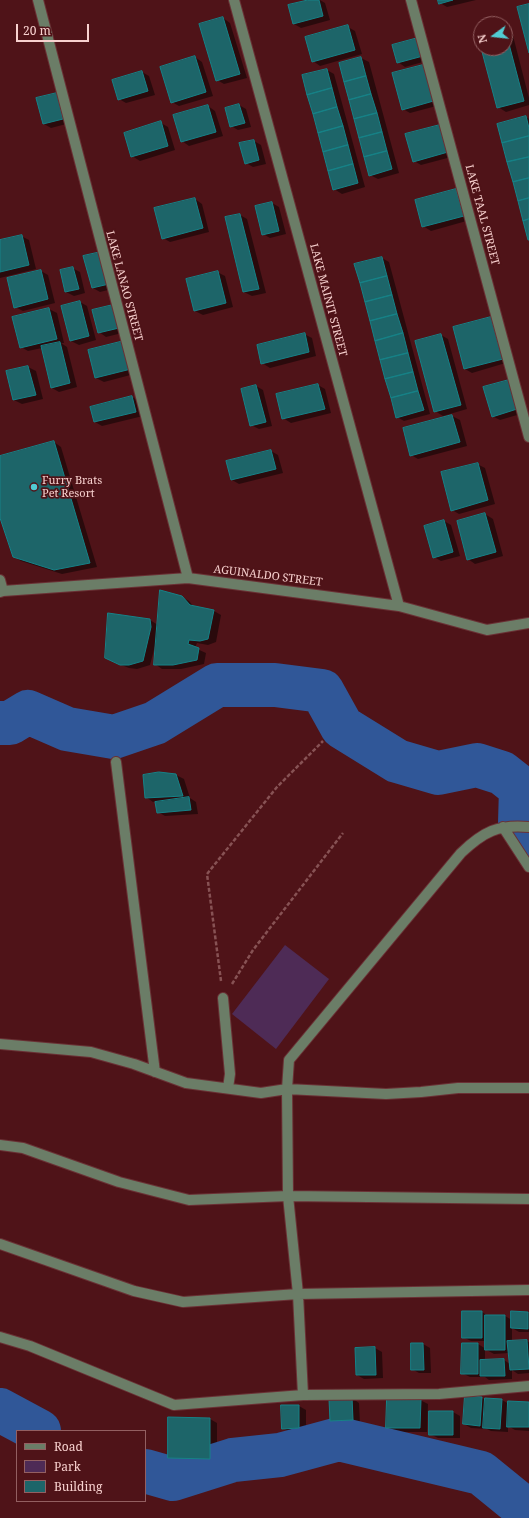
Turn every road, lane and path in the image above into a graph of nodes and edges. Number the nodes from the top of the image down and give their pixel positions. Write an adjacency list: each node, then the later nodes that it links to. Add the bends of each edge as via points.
1 (38, 0): 5 (street, LAKE LANAO STREET)
2 (234, 0): 8 (street, LAKE MAINIT STREET)
3 (411, 0): 4 (street, LAKE TAAL STREET)
4 (529, 437)
5 (188, 578): 7 (street, AGUINALDO STREET); 8 (street, AGUINALDO STREET)
6 (0, 580): 7 (street)
7 (1, 591)
8 (399, 606): 9 (street, AGUINALDO STREET, via 487,630)
9 (529, 623)
10 (323, 741): 16 (path, via 276,787 207,874)
11 (116, 762): 18 (street)
12 (508, 826): 13 (street); 15 (street); 21 (street, via 479,839 461,853 289,1060)
13 (529, 827)
14 (343, 833): 16 (path, via 253,950)
15 (529, 867)
16 (223, 998): 19 (street, via 230,1074)
17 (0, 1044): 18 (street, via 91,1052)
18 (155, 1072): 19 (street, via 186,1083)
19 (228, 1088): 21 (street, via 261,1093)
20 (529, 1088): 21 (street, via 458,1088 386,1094)
21 (287, 1089): 23 (street)
22 (0, 1145): 23 (street, via 23,1148 119,1182 189,1200)
23 (288, 1196): 24 (street); 27 (street)
24 (529, 1199)
25 (0, 1244): 27 (street, via 134,1290 183,1302)
26 (529, 1290): 27 (street)
27 (298, 1294): 30 (street)
28 (0, 1337): 30 (street, via 30,1346 174,1405)
29 (529, 1386): 30 (street, via 439,1394)
30 (303, 1395)

